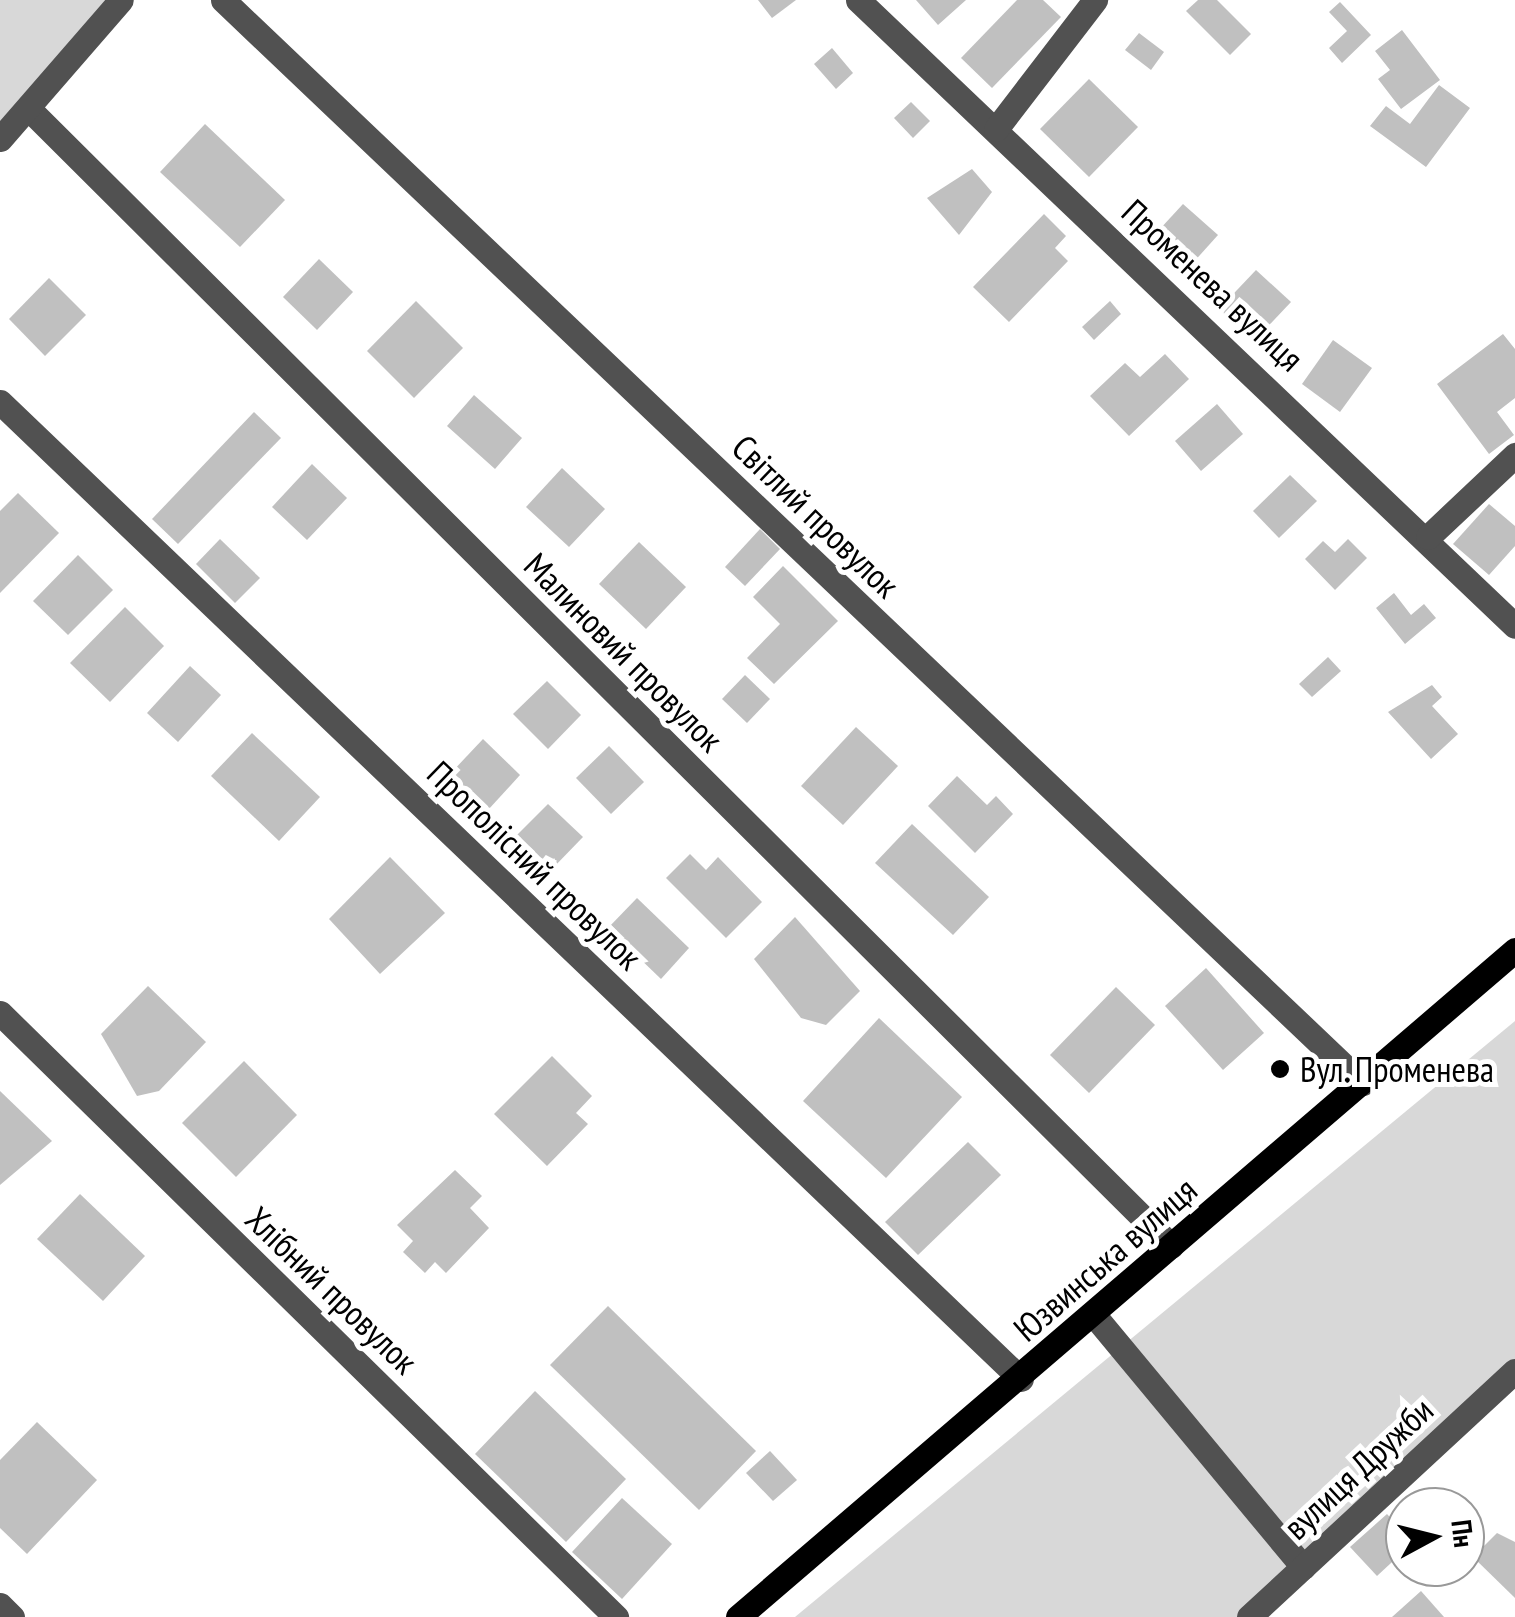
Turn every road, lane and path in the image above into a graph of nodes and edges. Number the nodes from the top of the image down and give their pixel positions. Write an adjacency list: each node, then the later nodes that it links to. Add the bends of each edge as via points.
1 (120, 0): 5 (street)
2 (222, 0): 14 (street, Світлий провулок)
3 (858, 0): 6 (street, Променева вулиця)
4 (1095, 0): 6 (street)
5 (28, 108): 7 (street); 15 (street, Малиновий провулок)
6 (996, 129): 10 (street, Променева вулиця)
7 (0, 139)
8 (0, 402): 18 (street, Прополісний провулок)
9 (1515, 455): 10 (street)
10 (1428, 537): 11 (street, Променева вулиця)
11 (1515, 626)
12 (1515, 950): 14 (main road, Юзвинська вулиця)
13 (0, 1013): 22 (street, Хлібний провулок)
14 (1362, 1083): 15 (main road, Юзвинська вулиця)
15 (1170, 1246): 16 (main road, Юзвинська вулиця)
16 (1093, 1314): 18 (main road, Юзвинська вулиця); 19 (street)
17 (1515, 1371): 19 (street, вулиця Дружби)
18 (1021, 1379): 23 (main road, Юзвинська вулиця)
19 (1303, 1567): 24 (street, вулиця Дружби)
20 (0, 1605): 21 (street)
21 (12, 1617)
22 (616, 1617)
23 (738, 1617)
24 (1249, 1617)

